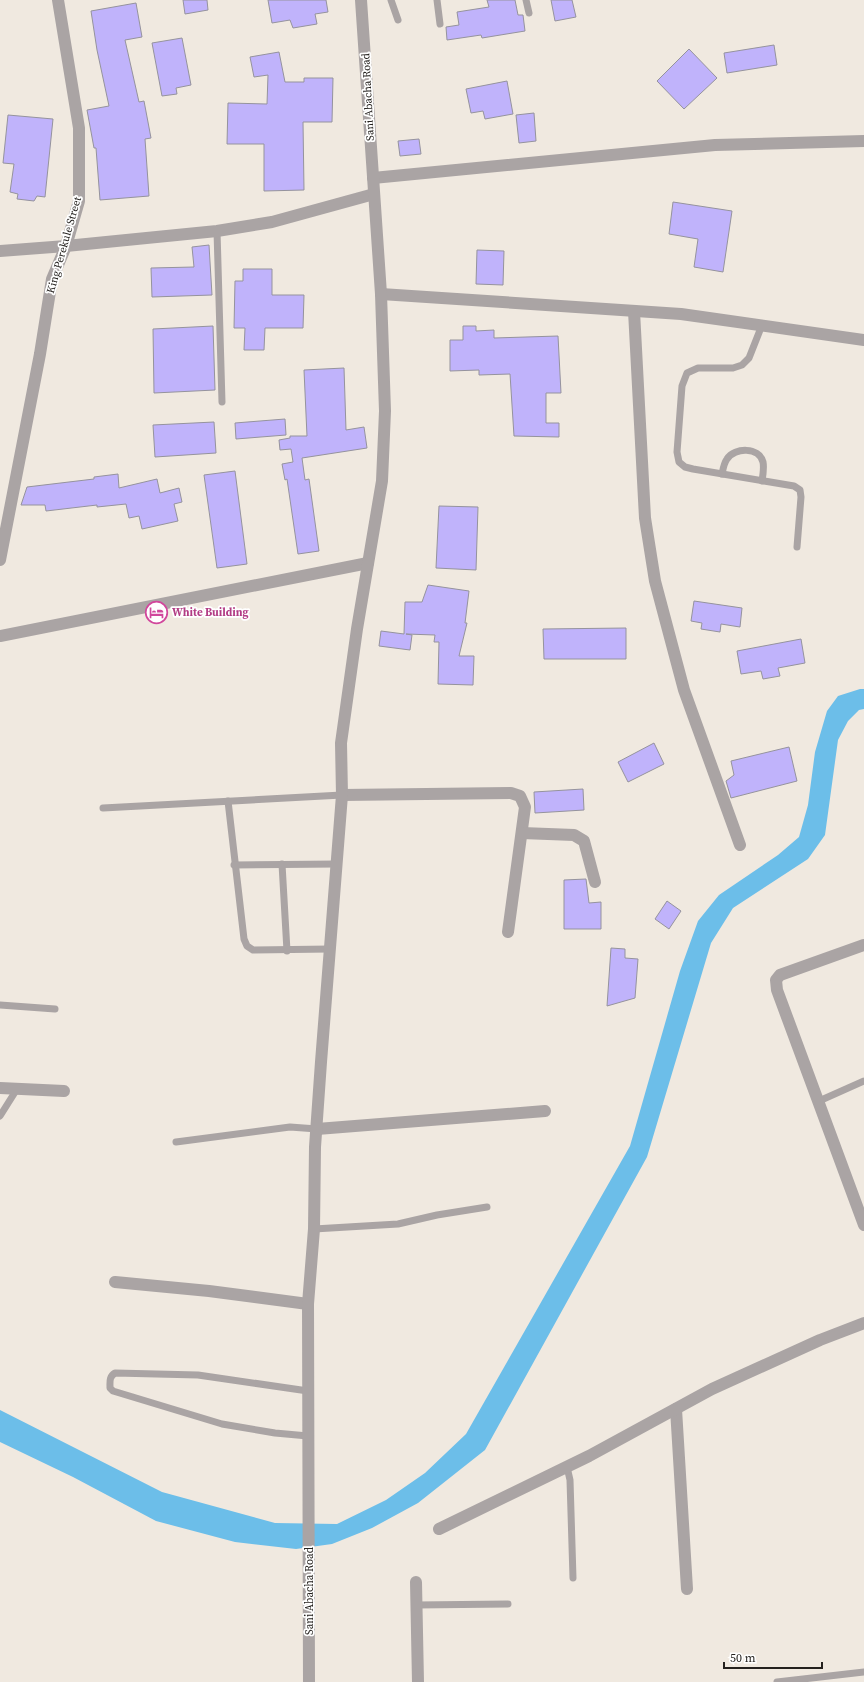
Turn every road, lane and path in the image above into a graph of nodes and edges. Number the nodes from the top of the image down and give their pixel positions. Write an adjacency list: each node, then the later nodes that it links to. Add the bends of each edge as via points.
1 (58, 0): 13 (street, King Perekule Street, via 79,128 79,201)
2 (361, 0): 10 (street, Sani Abacha Road)
3 (392, 0): 7 (lane)
4 (437, 0): 8 (lane)
5 (526, 0): 6 (lane)
6 (529, 13)
7 (398, 20)
8 (440, 24)
9 (864, 142): 10 (street, via 715,145)
10 (373, 178): 11 (street, Sani Abacha Road)
11 (374, 194): 12 (street, via 272,222); 15 (street, Sani Abacha Road)
12 (217, 231): 13 (street); 19 (lane)
13 (66, 246): 14 (street); 23 (street, King Perekule Street, via 52,279)
14 (0, 251)
15 (381, 294): 16 (street); 24 (street, Sani Abacha Road, via 385,411 382,481)
16 (634, 311): 17 (street, via 681,314); 30 (street, via 646,518 654,581 684,690)
17 (762, 325): 18 (street); 20 (lane, via 749,358 742,365 733,368 698,368 688,373 682,386 679,462 685,467)
18 (864, 340)
19 (222, 402)
20 (722, 474): 21 (lane); 21 (lane, via 726,459 731,454 749,450 758,454 763,462)
21 (762, 481): 22 (lane, via 794,486 800,490)
22 (797, 547)
23 (0, 560)
24 (368, 563): 25 (street); 26 (street, Sani Abacha Road, via 341,743)
25 (0, 636)
26 (342, 795): 27 (lane); 29 (street, via 511,794 520,796 525,807); 32 (street, Sani Abacha Road)
27 (228, 801): 28 (lane); 33 (lane)
28 (103, 808)
29 (522, 833): 34 (street, via 574,835 584,841); 35 (street)
30 (740, 845)
31 (282, 864): 32 (lane); 33 (lane); 38 (lane)
32 (337, 864): 37 (street, Sani Abacha Road)
33 (234, 865): 38 (lane, via 247,946 253,950)
34 (595, 882)
35 (508, 932)
36 (864, 945): 45 (street, via 780,975 776,980 777,990)
37 (330, 949): 38 (lane); 48 (street, Sani Abacha Road)
38 (287, 950)
39 (0, 1005): 40 (lane)
40 (55, 1009)
41 (864, 1080): 45 (lane)
42 (0, 1088): 43 (street)
43 (17, 1089): 44 (street); 47 (lane)
44 (64, 1091)
45 (819, 1101): 51 (street)
46 (545, 1111): 48 (street)
47 (0, 1116)
48 (317, 1129): 49 (lane, via 290,1127); 52 (street, Sani Abacha Road)
49 (176, 1142)
50 (487, 1207): 52 (lane, via 398,1224)
51 (864, 1224)
52 (314, 1229): 54 (street, Sani Abacha Road)
53 (115, 1282): 54 (street)
54 (308, 1304): 56 (street, Sani Abacha Road)
55 (864, 1323): 57 (street, via 712,1389)
56 (308, 1391): 58 (street, Sani Abacha Road); 58 (lane, via 198,1375 115,1373 109,1380 110,1388 113,1390 203,1420 275,1433)
57 (676, 1409): 59 (street); 63 (street)
58 (308, 1436): 67 (street, Sani Abacha Road)
59 (567, 1467): 60 (street); 61 (lane, via 570,1480)
60 (439, 1529)
61 (573, 1578)
62 (416, 1582): 65 (street)
63 (687, 1589)
64 (508, 1604): 65 (lane)
65 (416, 1605): 68 (street)
66 (864, 1672): 69 (lane)
67 (309, 1682)
68 (418, 1682)
69 (777, 1682)

